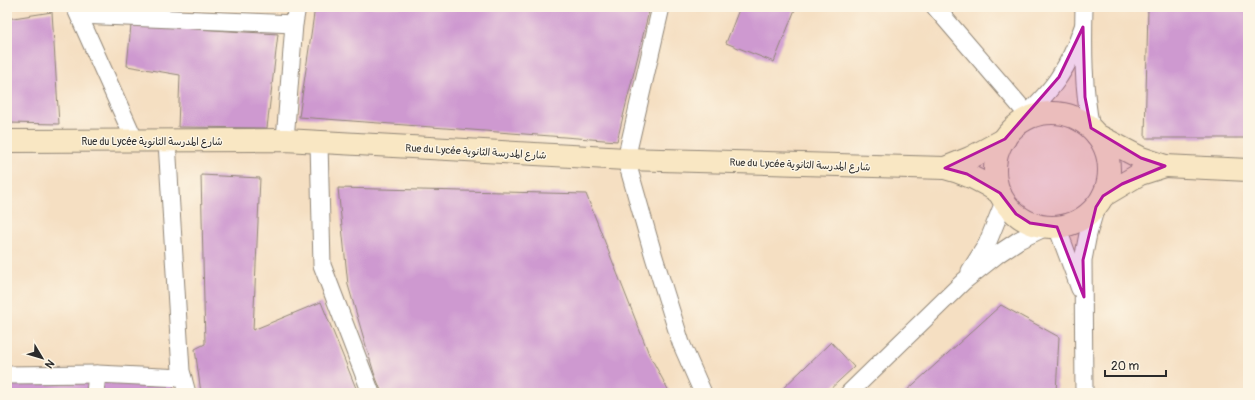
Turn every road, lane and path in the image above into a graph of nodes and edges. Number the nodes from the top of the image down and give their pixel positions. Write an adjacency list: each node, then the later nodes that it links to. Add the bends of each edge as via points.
1 (297, 7): 6 (street)
2 (661, 7): 15 (street)
3 (935, 7): 8 (street)
4 (1084, 7): 7 (street)
5 (77, 11): 6 (street); 12 (street)
6 (294, 24): 10 (street)
7 (1084, 27): 8 (street, via 1060,77); 9 (street, via 1085,97)
8 (1015, 127): 9 (street, via 1032,117 1053,113 1074,117); 17 (street, Rue du Lycée شارع المدرسة الثانوية, via 970,158); 19 (street, via 998,152 995,165)
9 (1094, 132): 16 (street, via 1141,158); 20 (street, via 1105,149 1109,165 1108,181)
10 (285, 140): 13 (street, Rue du Lycée شارع المدرسة الثانوية); 14 (street, Rue du Lycée شارع المدرسة الثانوية)
11 (7, 141): 12 (street, Rue du Lycée شارع المدرسة الثانوية)
12 (135, 141): 13 (street, Rue du Lycée شارع المدرسة الثانوية)
13 (167, 142): 26 (street)
14 (319, 143): 15 (street, Rue du Lycée شارع المدرسة الثانوية); 28 (street, via 322,265)
15 (626, 159): 17 (street, Rue du Lycée شارع المدرسة الثانوية); 29 (street, via 681,343)
16 (1165, 166): 18 (street); 20 (street, via 1140,174)
17 (945, 168): 19 (street, Rue du Lycée شارع المدرسة الثانوية, via 967,174)
18 (1248, 170)
19 (1002, 198): 21 (street, via 1016,214 1030,223); 22 (street, via 987,244)
20 (1099, 202): 21 (street, via 1085,217 1072,224); 23 (street, via 1088,234 1083,260)
21 (1052, 227): 22 (street, via 1019,240); 23 (street)
22 (964, 281): 30 (street)
23 (1084, 297): 31 (street)
24 (98, 374): 25 (street); 26 (street); 27 (street)
25 (7, 375)
26 (185, 386)
27 (95, 393)
28 (371, 393)
29 (703, 393)
30 (849, 393)
31 (1084, 393)

